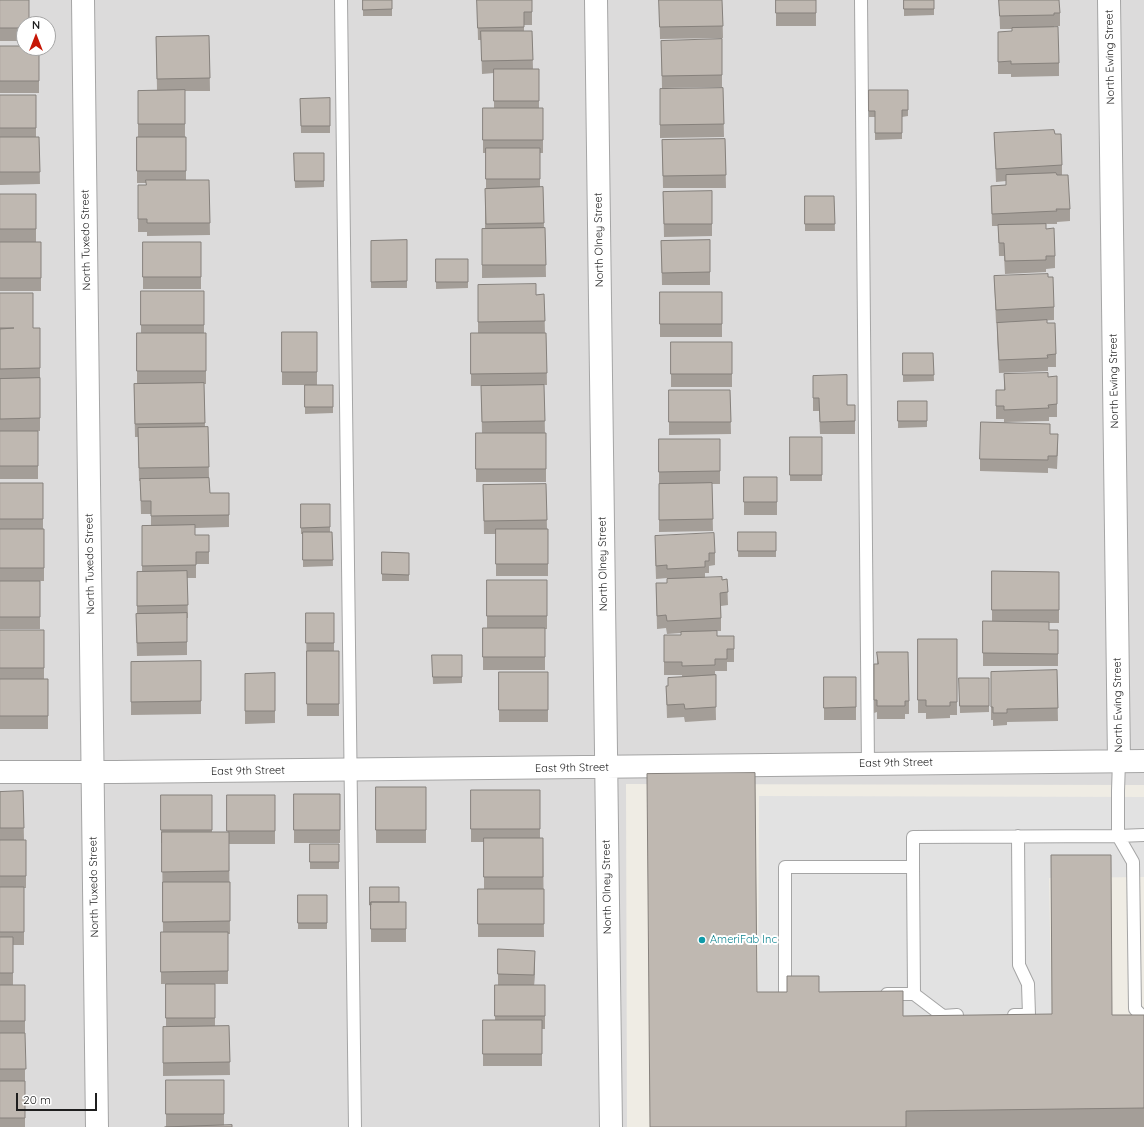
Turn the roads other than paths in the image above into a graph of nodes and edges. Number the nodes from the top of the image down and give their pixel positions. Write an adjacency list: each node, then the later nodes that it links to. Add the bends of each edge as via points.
1 (83, 0): 12 (street, North Tuxedo Street)
2 (341, 0): 10 (lane)
3 (596, 0): 9 (street, North Olney Street)
4 (861, 0): 8 (lane)
5 (1110, 0): 7 (street, North Ewing Street)
6 (1144, 761): 7 (street, East 9th Street)
7 (1119, 762): 8 (street, East 9th Street); 14 (lane)
8 (868, 764): 9 (street, East 9th Street)
9 (606, 767): 10 (street, East 9th Street); 25 (street, North Olney Street)
10 (351, 770): 12 (street, East 9th Street); 24 (lane)
11 (0, 772): 12 (street, East 9th Street)
12 (92, 772): 23 (street, North Tuxedo Street)
13 (1018, 836): 14 (lane); 16 (lane, via 914,837); 21 (lane, via 1019,965 1028,984 1029,1015)
14 (1118, 836): 15 (lane); 22 (lane, via 1134,862 1135,1009)
15 (1144, 836)
16 (914, 867): 17 (lane, via 785,867 785,994); 19 (lane)
17 (808, 994)
18 (876, 994): 19 (lane)
19 (914, 994): 20 (lane, via 943,1016)
20 (966, 1015)
21 (1006, 1015)
22 (1144, 1018)
23 (97, 1127)
24 (355, 1127)
25 (611, 1127)

